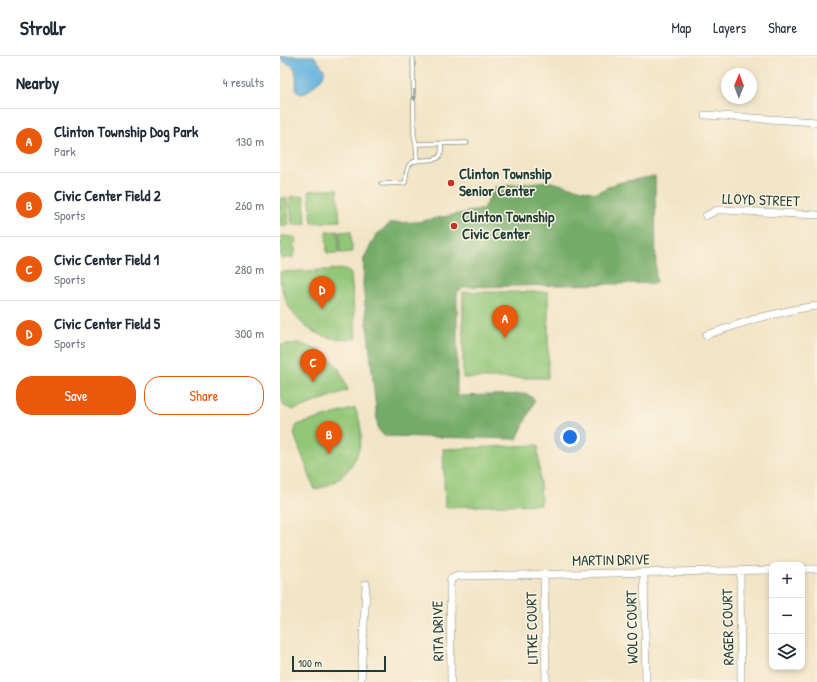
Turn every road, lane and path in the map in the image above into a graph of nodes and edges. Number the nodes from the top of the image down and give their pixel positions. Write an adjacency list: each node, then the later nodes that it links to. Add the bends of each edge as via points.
1 (413, 56): 6 (lane, one-way to 6)
2 (705, 115): 3 (street)
3 (817, 122)
4 (441, 143): 5 (lane); 6 (lane); 7 (lane, via 441,154 438,158)
5 (467, 143)
6 (416, 144): 7 (lane)
7 (417, 160): 8 (lane, via 408,167 404,183)
8 (381, 184)
9 (817, 209): 10 (street)
10 (817, 215): 11 (street, LLOYD STREET, via 717,210)
11 (706, 216)
12 (817, 306): 13 (street, via 758,318)
13 (706, 335)
14 (805, 569): 15 (street)
15 (817, 569)
16 (769, 570): 17 (street, MARTIN DRIVE)
17 (740, 571): 18 (street, MARTIN DRIVE); 26 (street, RAGER COURT)
18 (644, 572): 19 (street, MARTIN DRIVE); 25 (street, WOLO COURT)
19 (544, 574): 20 (street, MARTIN DRIVE, via 458,576); 24 (street, LITKE COURT)
20 (451, 579): 23 (street, RITA DRIVE)
21 (366, 584): 22 (street)
22 (362, 682)
23 (451, 682)
24 (546, 682)
25 (646, 682)
26 (741, 682)

